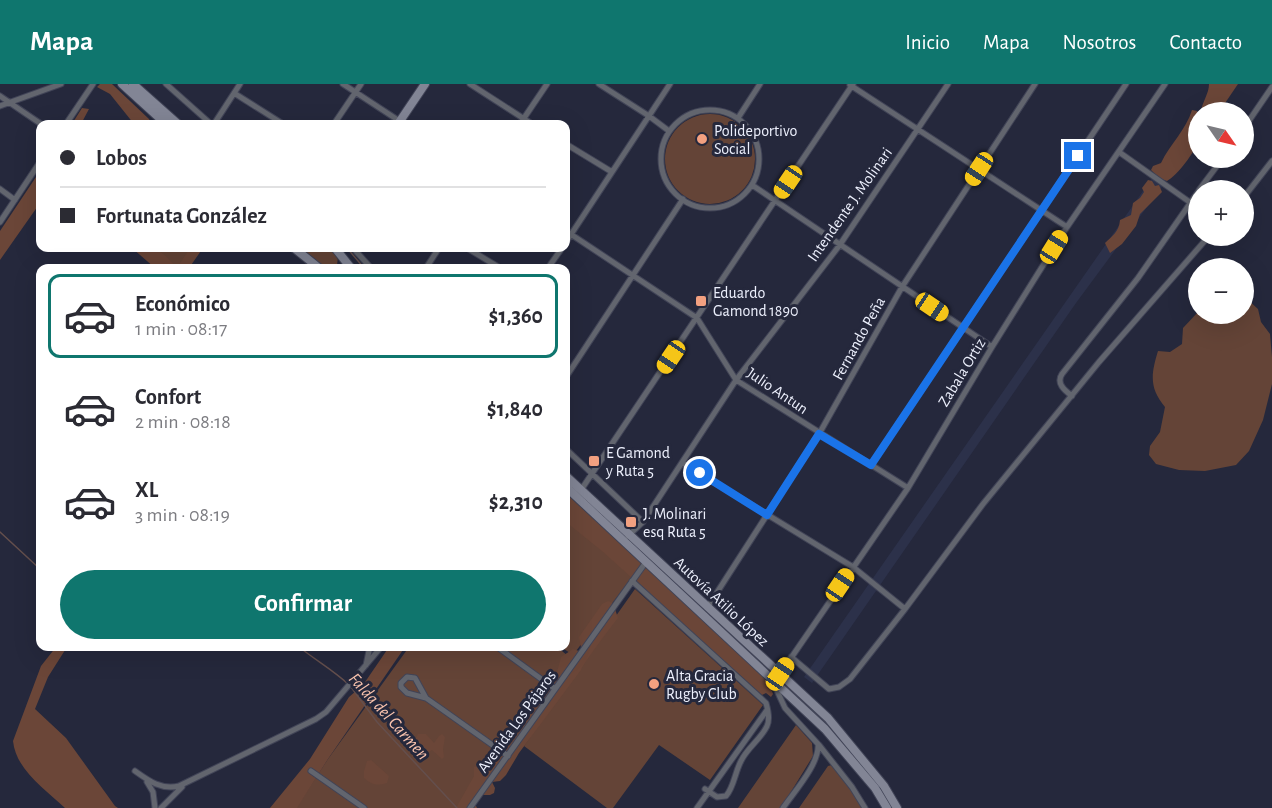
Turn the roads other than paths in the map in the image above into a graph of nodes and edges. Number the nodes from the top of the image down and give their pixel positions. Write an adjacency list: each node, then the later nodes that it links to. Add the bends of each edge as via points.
1 (61, 84): 25 (street)
2 (93, 84): 30 (street)
3 (122, 84): 31 (main road)
4 (133, 84): 32 (main road)
5 (166, 84): 33 (street)
6 (240, 84): 23 (street)
7 (343, 84): 22 (street)
8 (361, 84): 22 (street)
9 (419, 84): 38 (main road)
10 (424, 84): 39 (main road)
11 (470, 84): 40 (street)
12 (547, 84): 41 (street)
13 (599, 84): 28 (street)
14 (670, 84): 28 (street)
15 (760, 84): 29 (street)
16 (948, 84): 43 (street, Intendente J. Molinari)
17 (1035, 84): 49 (street, Fernando Peña)
18 (1126, 84): 59 (street)
19 (1165, 84): 46 (street, Zabala Ortiz)
20 (851, 85): 43 (street); 57 (street)
21 (1272, 87): 27 (street)
22 (356, 92): 36 (street); 37 (street)
23 (234, 93): 34 (street); 35 (street)
24 (0, 96): 25 (street)
25 (10, 103): 26 (street); 42 (street)
26 (0, 106)
27 (1254, 113)
28 (649, 116): 44 (street); 50 (street)
29 (738, 118): 44 (street, via 710,109 681,119); 51 (street, via 756,141 758,171)
30 (69, 120)
31 (162, 120)
32 (174, 120)
33 (208, 120)
34 (216, 120)
35 (277, 120)
36 (337, 120)
37 (394, 120)
38 (400, 120)
39 (400, 120)
40 (519, 120)
41 (523, 120)
42 (36, 121)
43 (917, 129): 49 (street); 64 (street, Intendente J. Molinari)
44 (669, 131): 54 (street, via 661,161 668,183)
45 (570, 146): 50 (street)
46 (1119, 152): 56 (street); 61 (street, Zabala Ortiz)
47 (1272, 161): 52 (street)
48 (36, 168): 55 (street)
49 (979, 169): 59 (street); 75 (street, Fernando Peña)
50 (612, 172): 62 (street)
51 (752, 185): 54 (street, via 724,206 705,207); 57 (street)
52 (1254, 185)
53 (0, 189): 55 (street)
54 (683, 199): 74 (street)
55 (15, 200): 60 (street)
56 (1188, 200)
57 (775, 201): 64 (street); 76 (street)
58 (1188, 206): 81 (street, via 1138,278 1060,377 1062,386)
59 (1041, 210): 61 (street); 77 (street)
60 (0, 222)
61 (1067, 227): 78 (street, Zabala Ortiz)
62 (570, 230)
63 (570, 234): 74 (street, Julio Antun)
64 (839, 246): 75 (street); 80 (street, Intendente J. Molinari)
65 (1200, 246): 81 (street)
66 (299, 252): 70 (main road)
67 (339, 252): 71 (main road)
68 (357, 252): 72 (street)
69 (474, 252): 73 (street)
70 (314, 264)
71 (348, 264)
72 (367, 264)
73 (493, 264)
74 (632, 276): 76 (street, Julio Antun); 79 (street)
75 (902, 287): 77 (street); 82 (street, Fernando Peña)
76 (697, 318): 80 (street, Julio Antun); 86 (street)
77 (962, 328): 78 (street); 85 (street)
78 (992, 347): 88 (street, Zabala Ortiz)
79 (570, 370)
80 (736, 380): 82 (street, Julio Antun); 84 (street, Intendente J. Molinari)
81 (1072, 396): 98 (street, via 983,504)
82 (819, 434): 85 (street, Julio Antun); 91 (street, Fernando Peña)
83 (570, 453): 86 (street)
84 (683, 463): 91 (street); 92 (street, Intendente J. Molinari)
85 (871, 465): 88 (street, Julio Antun)
86 (592, 474): 90 (street); 92 (street)
87 (570, 480): 90 (main road, Autovía Atilio López)
88 (908, 488): 95 (street, Zabala Ortiz)
89 (570, 490): 93 (main road, Autovía Atilio López)
90 (581, 490): 93 (main road, Autovía Atilio López)
91 (767, 515): 95 (street); 97 (street, Fernando Peña)
92 (643, 522): 93 (street, Intendente J. Molinari)
93 (625, 538): 94 (main road, Autovía Atilio López); 97 (main road, Autovía Atilio López)
94 (646, 562): 96 (street, Avenida Los Pájaros); 104 (main road, Autovía Atilio López)
95 (853, 567): 98 (street); 102 (street, Zabala Ortiz)
96 (632, 581): 105 (street, Avenida Los Pájaros); 107 (street)
97 (707, 608): 104 (main road, Autovía Atilio López)
98 (905, 609): 102 (street, via 860,669 839,687 829,689)
99 (369, 651): 103 (street)
100 (378, 651): 103 (street)
101 (503, 651): 105 (street)
102 (791, 657): 104 (street, Zabala Ortiz)
103 (365, 667): 113 (street, via 316,719)
104 (776, 677): 108 (street, via 785,708); 122 (main road, Autovía Atilio López, via 832,736); 123 (main road, Autovía Atilio López, via 828,718 884,786)
105 (555, 689): 109 (street, Avenida Los Pájaros)
106 (426, 698): 106 (street, via 415,678 403,679 404,690); 109 (street)
107 (768, 709): 114 (street); 114 (street, via 767,726 742,758 729,793 717,796)
108 (818, 744): 120 (street, via 813,765); 121 (street)
109 (508, 756): 118 (street, Avenida Los Pájaros)
110 (135, 771): 112 (street)
111 (311, 771): 117 (street)
112 (142, 776): 113 (street, via 162,787); 115 (street, via 153,792)
113 (186, 784): 116 (street)
114 (707, 790): 119 (street)
115 (155, 808)
116 (161, 808)
117 (364, 808)
118 (470, 808)
119 (697, 808)
120 (783, 808)
121 (865, 808)
122 (887, 808)
123 (897, 808)

